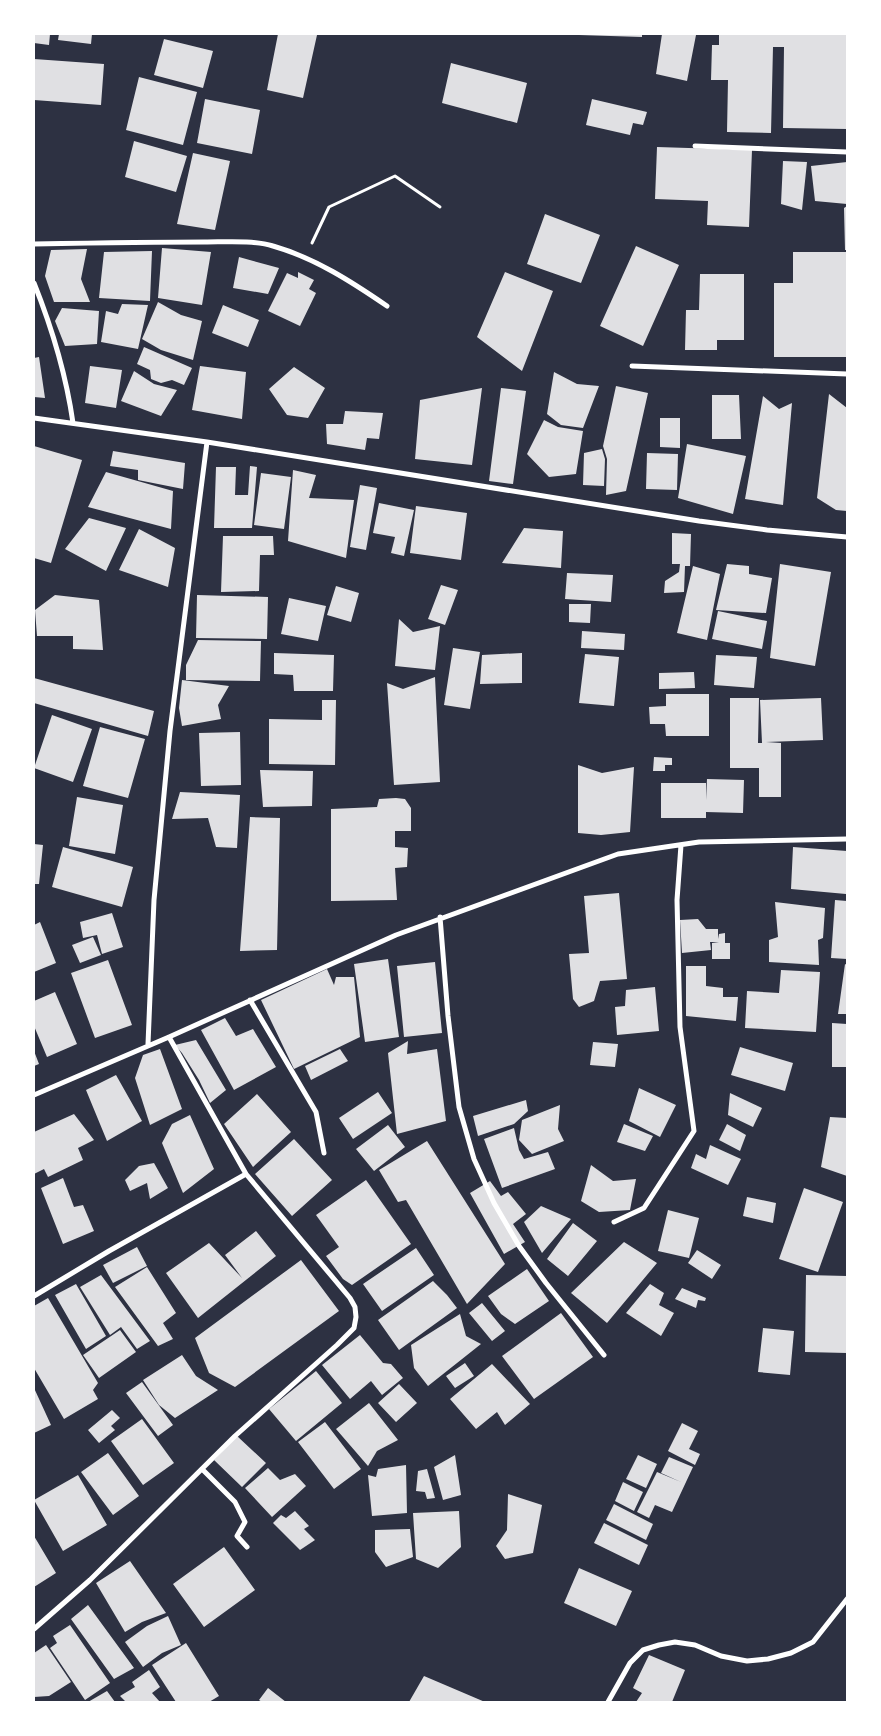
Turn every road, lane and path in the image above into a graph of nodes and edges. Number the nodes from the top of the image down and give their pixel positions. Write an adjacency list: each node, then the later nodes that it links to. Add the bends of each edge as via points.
1 (695, 146): 2 (street)
2 (847, 152)
3 (440, 206): 5 (path, via 394,176 329,206)
4 (34, 244): 5 (street, via 242,243 271,245)
5 (306, 257): 7 (street)
6 (34, 282): 11 (street, via 58,348)
7 (387, 306)
8 (632, 366): 9 (street)
9 (847, 374)
10 (34, 418): 11 (street)
11 (73, 423): 12 (street)
12 (207, 442): 13 (street, via 699,521); 19 (street, via 170,731 156,880)
13 (847, 537)
14 (847, 839): 15 (street)
15 (681, 845): 16 (street, via 618,854); 23 (street, via 677,900 680,1027 694,1131 644,1208)
16 (440, 918): 17 (street); 25 (street, via 460,1107 474,1159 519,1246)
17 (250, 1000): 18 (street); 21 (street, via 316,1112)
18 (169, 1036): 19 (street); 22 (street)
19 (148, 1044): 20 (street)
20 (34, 1095)
21 (324, 1153)
22 (246, 1174): 24 (street); 26 (street, via 350,1298 356,1317 354,1328 337,1345)
23 (614, 1222)
24 (34, 1296)
25 (604, 1355)
26 (202, 1469): 27 (street, via 235,1502 246,1522 236,1536); 29 (street, via 90,1580)
27 (247, 1547)
28 (847, 1599): 30 (street, via 813,1642 792,1653 747,1661 675,1642 643,1650 630,1663)
29 (34, 1629)
30 (608, 1702)

